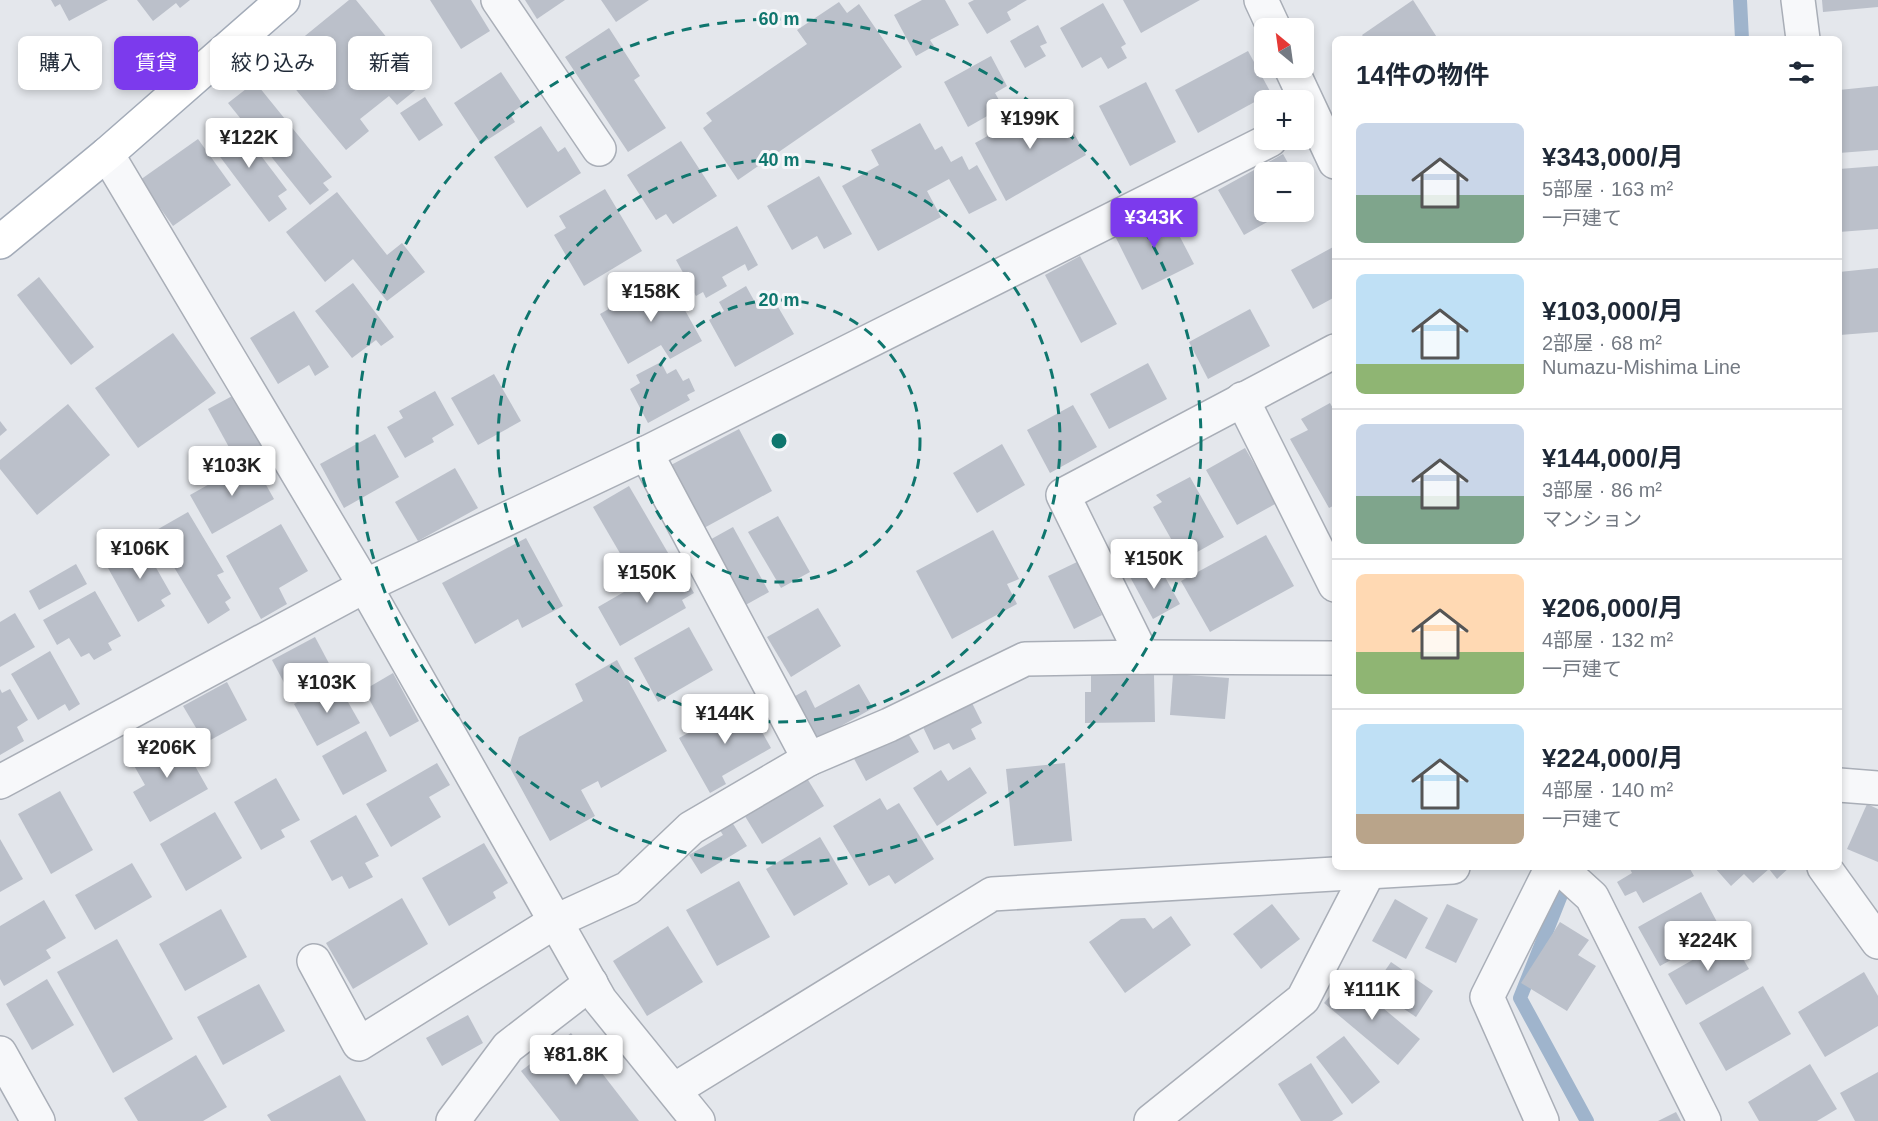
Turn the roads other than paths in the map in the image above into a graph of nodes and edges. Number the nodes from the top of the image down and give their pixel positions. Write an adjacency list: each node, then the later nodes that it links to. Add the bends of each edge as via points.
1 (283, 0): 10 (main road)
2 (498, 0): 9 (street)
3 (1261, 0): 5 (street)
4 (1798, 0): 6 (street)
5 (1269, 18)
6 (1803, 36)
7 (1314, 129): 11 (street)
8 (1254, 148): 15 (street)
9 (599, 149)
10 (107, 154): 12 (main road); 17 (street)
11 (1332, 157)
12 (0, 242)
13 (1332, 353): 14 (street)
14 (1242, 399): 16 (street); 18 (street, via 1063,495)
15 (646, 453): 17 (street); 20 (street)
16 (1332, 579)
17 (365, 586): 21 (street); 29 (street)
18 (1143, 657): 19 (street); 20 (street, via 1025,659 890,725)
19 (1332, 658)
20 (809, 759): 29 (street, via 691,828 628,888)
21 (0, 782)
22 (1842, 785): 23 (street)
23 (1878, 788)
24 (1390, 870): 28 (street)
25 (1550, 870): 40 (street, via 1487,997)
26 (1562, 870): 41 (street, via 1592,897)
27 (1826, 870): 30 (street)
28 (1369, 871): 35 (street, via 992,894); 39 (street, via 1303,999)
29 (556, 921): 31 (street, via 358,1044); 32 (street)
30 (1878, 942)
31 (314, 961)
32 (591, 983): 35 (street, via 600,1000); 37 (street, via 508,1047)
33 (0, 1053): 34 (street)
34 (9, 1088): 36 (street)
35 (674, 1090): 38 (street)
36 (38, 1121)
37 (453, 1121)
38 (698, 1121)
39 (1151, 1121)
40 (1542, 1121)
41 (1704, 1121)

